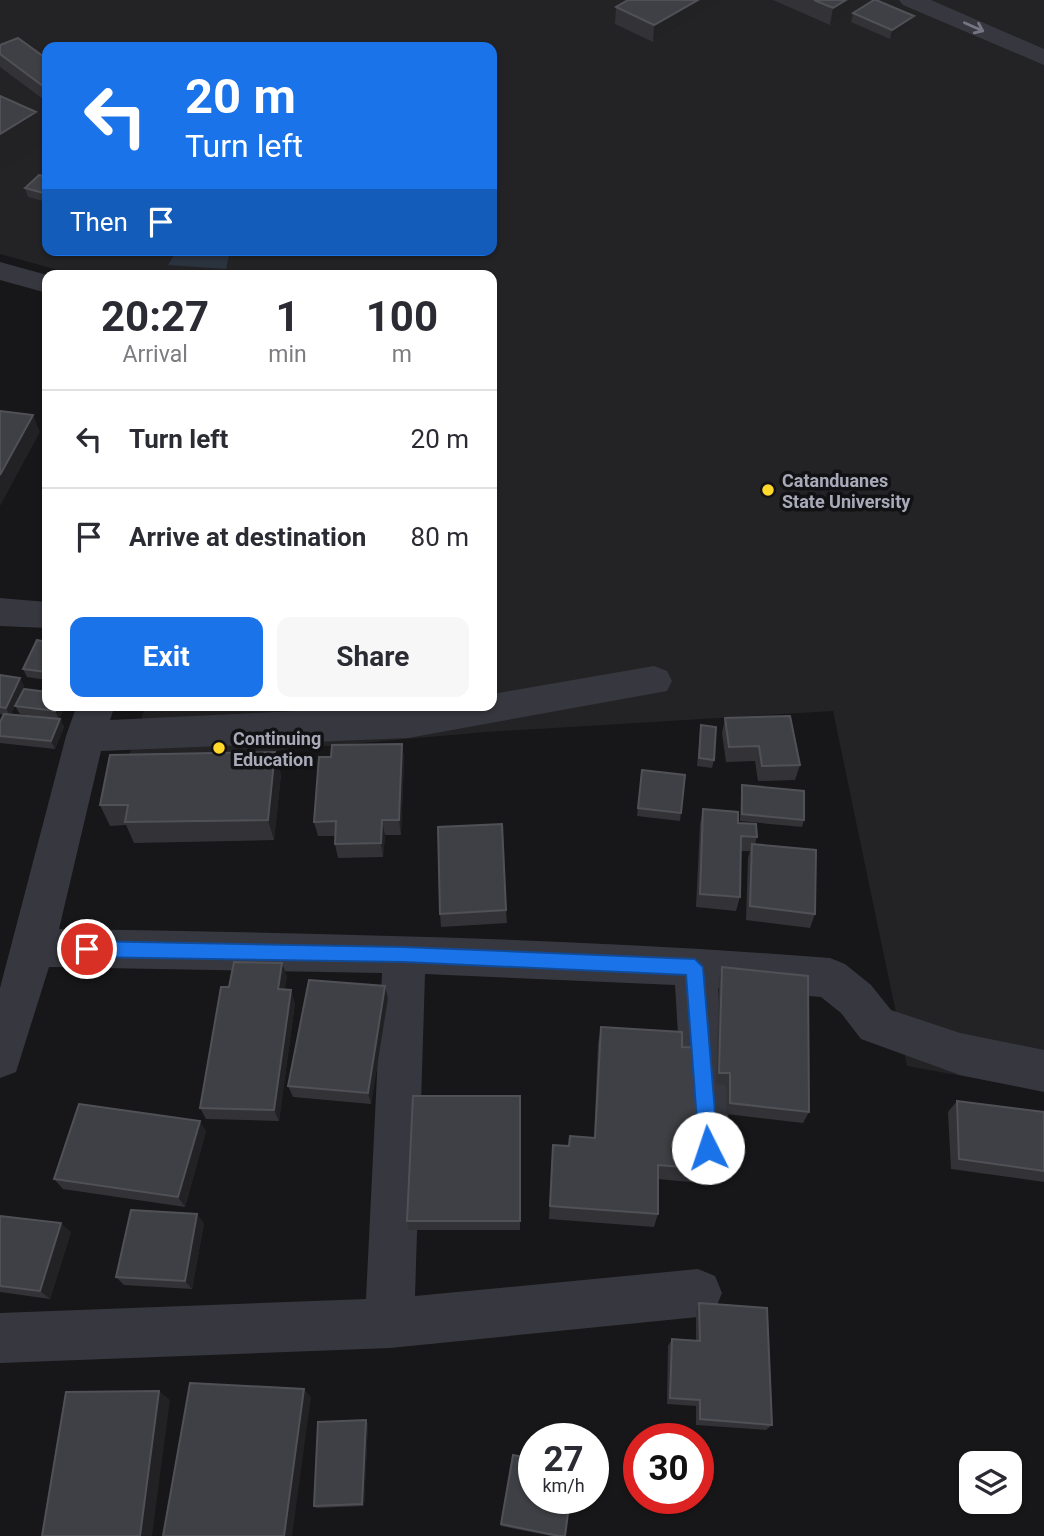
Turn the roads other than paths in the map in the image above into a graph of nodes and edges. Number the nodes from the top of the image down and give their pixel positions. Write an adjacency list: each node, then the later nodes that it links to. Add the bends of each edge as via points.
1 (911, 0): 2 (street, one-way to 2)
2 (1044, 58)
3 (0, 271): 4 (street)
4 (42, 283)
5 (0, 612): 6 (street)
6 (42, 615)
7 (654, 681): 8 (street)
8 (497, 708)
9 (478, 711): 10 (street, via 408,723)
10 (90, 721): 11 (street)
11 (34, 948): 12 (street); 14 (street)
12 (404, 954): 13 (street); 18 (street)
13 (695, 967): 15 (street, via 830,978 856,999 876,1024 960,1054); 16 (street)
14 (0, 1057)
15 (1044, 1071)
16 (708, 1148)
17 (698, 1293): 18 (street)
18 (390, 1323): 19 (street)
19 (0, 1338)

